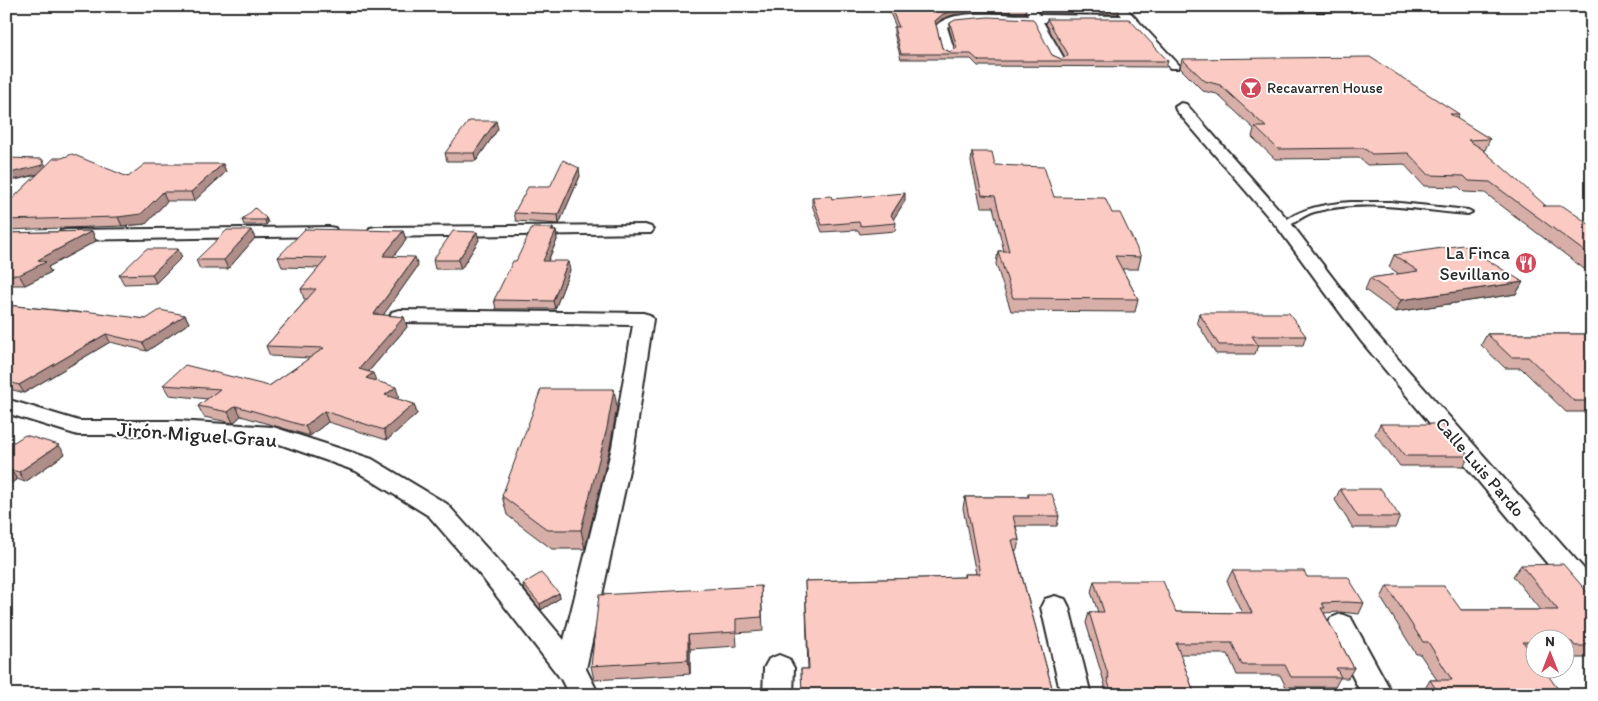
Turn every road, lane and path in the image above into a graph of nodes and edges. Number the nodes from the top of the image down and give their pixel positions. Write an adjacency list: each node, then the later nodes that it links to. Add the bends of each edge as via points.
1 (1026, 6): 3 (street)
2 (1117, 6): 4 (street)
3 (1036, 18): 4 (street); 5 (street, via 963,18 947,22 942,26); 6 (street)
4 (1132, 19): 7 (street)
5 (949, 53)
6 (1059, 60)
7 (1174, 66)
8 (1181, 106): 10 (street, Calle Luis Pardo)
9 (1468, 212): 10 (lane, via 1338,204 1312,210)
10 (1284, 225): 15 (street, Calle Luis Pardo, via 1368,337)
11 (645, 230): 12 (street)
12 (53, 235)
13 (399, 316): 18 (street, via 643,319 623,447)
14 (6, 406): 18 (street, Jirón Miguel Grau, via 78,428 177,428 273,434 364,466 438,510)
15 (1592, 597)
16 (1055, 608): 20 (street)
17 (1341, 626): 21 (street)
18 (571, 670): 19 (street, Jirón Miguel Grau)
19 (584, 695)
20 (1076, 695)
21 (1378, 695)

